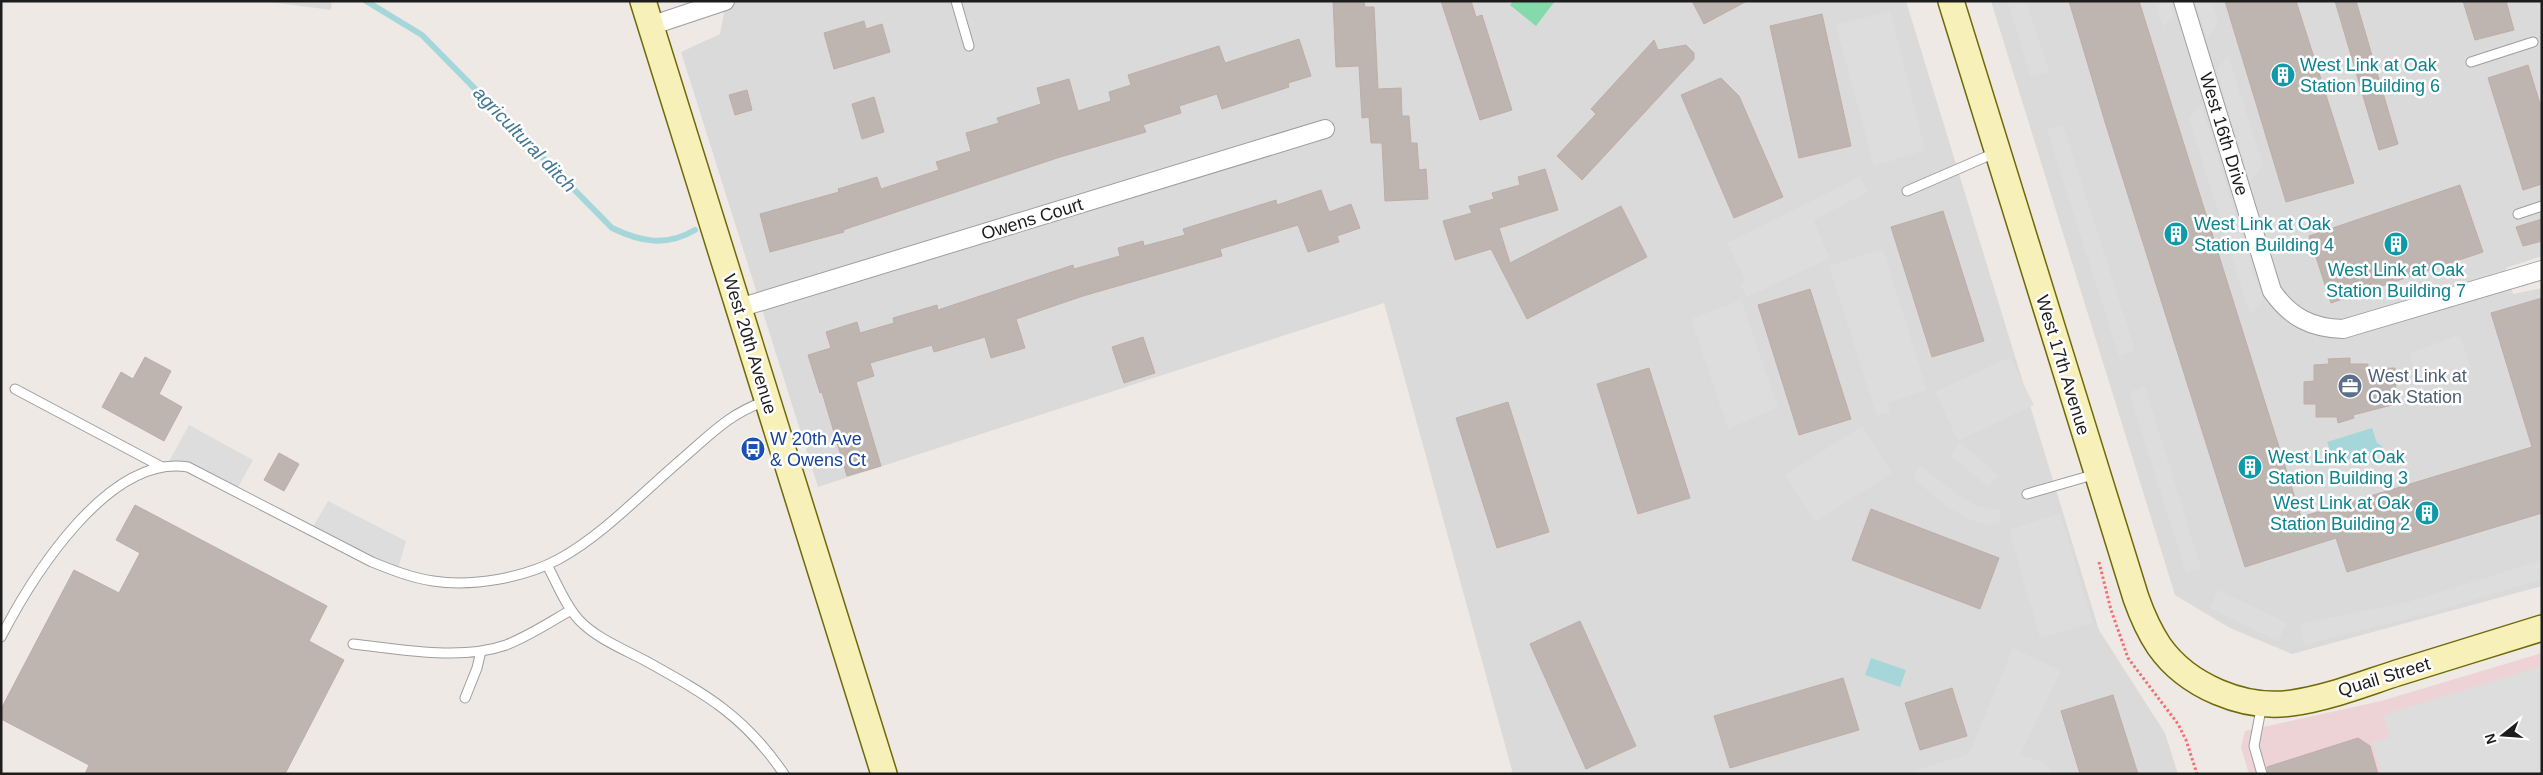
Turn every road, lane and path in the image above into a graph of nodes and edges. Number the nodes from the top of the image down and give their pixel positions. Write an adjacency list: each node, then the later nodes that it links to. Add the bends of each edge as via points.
1 (643, 1): 6 (street, West 20th Avenue)
2 (725, 1): 6 (street)
3 (956, 1): 8 (lane)
4 (1951, 1): 11 (street, West 17th Avenue)
5 (2183, 1): 15 (street, West 16th Drive, via 2272,291 2288,311 2304,322 2342,330)
6 (650, 26): 16 (street, West 20th Avenue)
7 (2533, 42): 9 (lane)
8 (969, 46)
9 (2471, 62)
10 (1325, 129): 16 (street, Owens Court)
11 (1997, 152): 12 (lane); 20 (street, West 17th Avenue)
12 (1907, 191)
13 (2542, 206): 14 (lane)
14 (2518, 214)
15 (2542, 270)
16 (739, 308): 18 (street, West 20th Avenue)
17 (15, 389): 19 (lane)
18 (768, 401): 22 (lane, via 734,414 599,530); 32 (street, West 20th Avenue)
19 (162, 467): 22 (lane, via 188,467 372,562 418,578 443,582 474,581 516,575); 25 (lane, via 130,480 83,517 32,582)
20 (2097, 474): 21 (lane); 28 (street, West 17th Avenue, via 2150,633 2180,669)
21 (2027, 494)
22 (547, 565): 23 (lane)
23 (571, 610): 27 (lane, via 516,641); 31 (lane, via 599,636 729,711 760,742)
24 (2541, 631): 30 (street, Quail Street, via 2316,698 2292,703)
25 (1, 637)
26 (353, 644): 27 (lane, via 447,653)
27 (481, 651): 29 (lane)
28 (2224, 694): 30 (street, Quail Street)
29 (464, 698)
30 (2262, 703): 33 (lane, via 2254,746)
31 (784, 774)
32 (884, 774)
33 (2262, 774)

